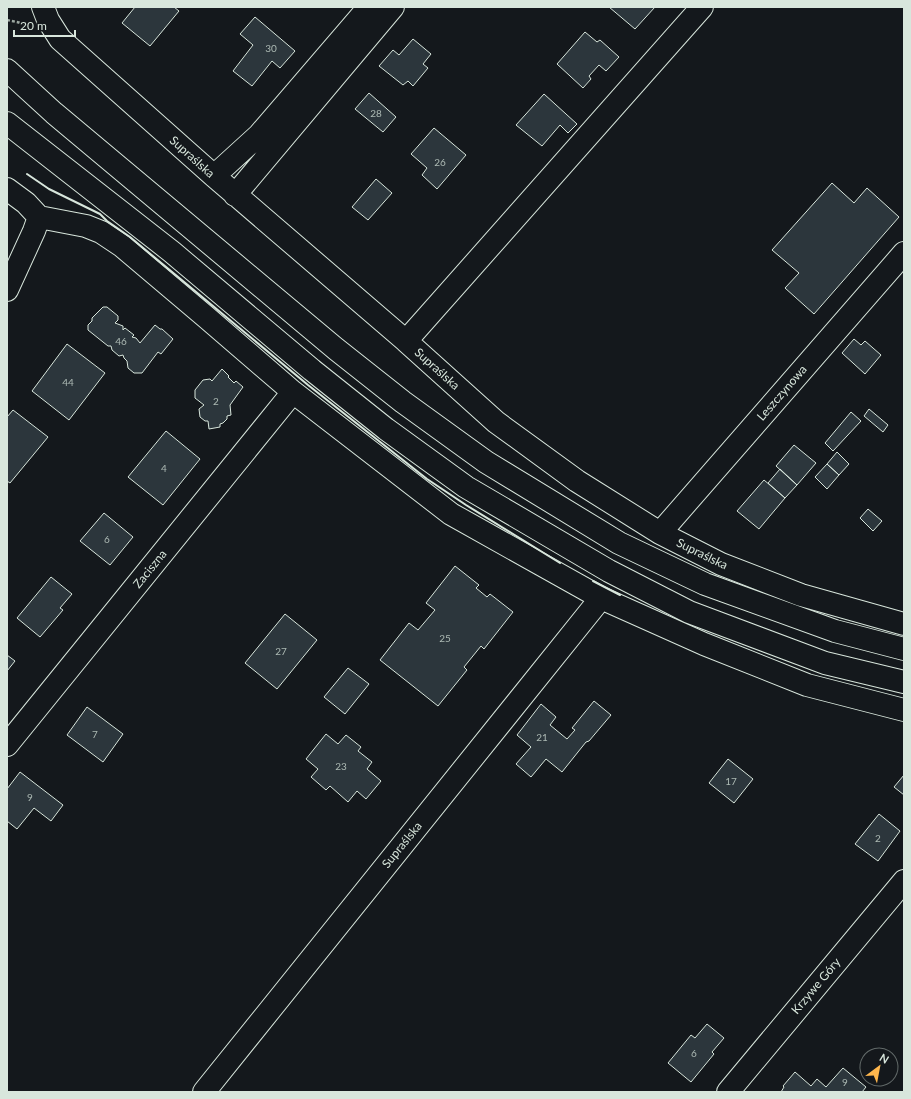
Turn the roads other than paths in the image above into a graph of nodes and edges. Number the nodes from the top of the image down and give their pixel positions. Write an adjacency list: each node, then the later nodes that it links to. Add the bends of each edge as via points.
1 (43, 7): 7 (street, Supraślska, via 60,38)
2 (369, 7): 7 (street, via 259,135)
3 (393, 7): 9 (street)
4 (702, 7): 13 (street)
5 (7, 70): 18 (street, via 54,113 336,349 403,402 486,462 619,543 705,584 835,631)
6 (7, 123): 19 (street, via 172,252 380,424 466,487 609,571 689,612 825,663)
7 (214, 176): 9 (street, Supraślska)
8 (7, 189): 10 (street)
9 (235, 195): 13 (street, Supraślska)
10 (39, 217): 12 (street); 14 (street, via 86,226 101,232 122,246)
11 (904, 253): 15 (street, Leszczynowa)
12 (7, 290)
13 (406, 341): 15 (street, Supraślska, via 496,422 576,480)
14 (293, 392): 16 (street, via 451,514); 21 (street, Zaciszna)
15 (660, 533): 17 (street, Supraślska, via 721,564 801,596)
16 (601, 598): 20 (street, via 704,644 807,685); 23 (street, Supraślska)
17 (904, 624)
18 (904, 648)
19 (904, 682)
20 (904, 710)
21 (7, 745)
22 (904, 881): 24 (street, Krzywe Góry)
23 (204, 1092)
24 (728, 1092)

